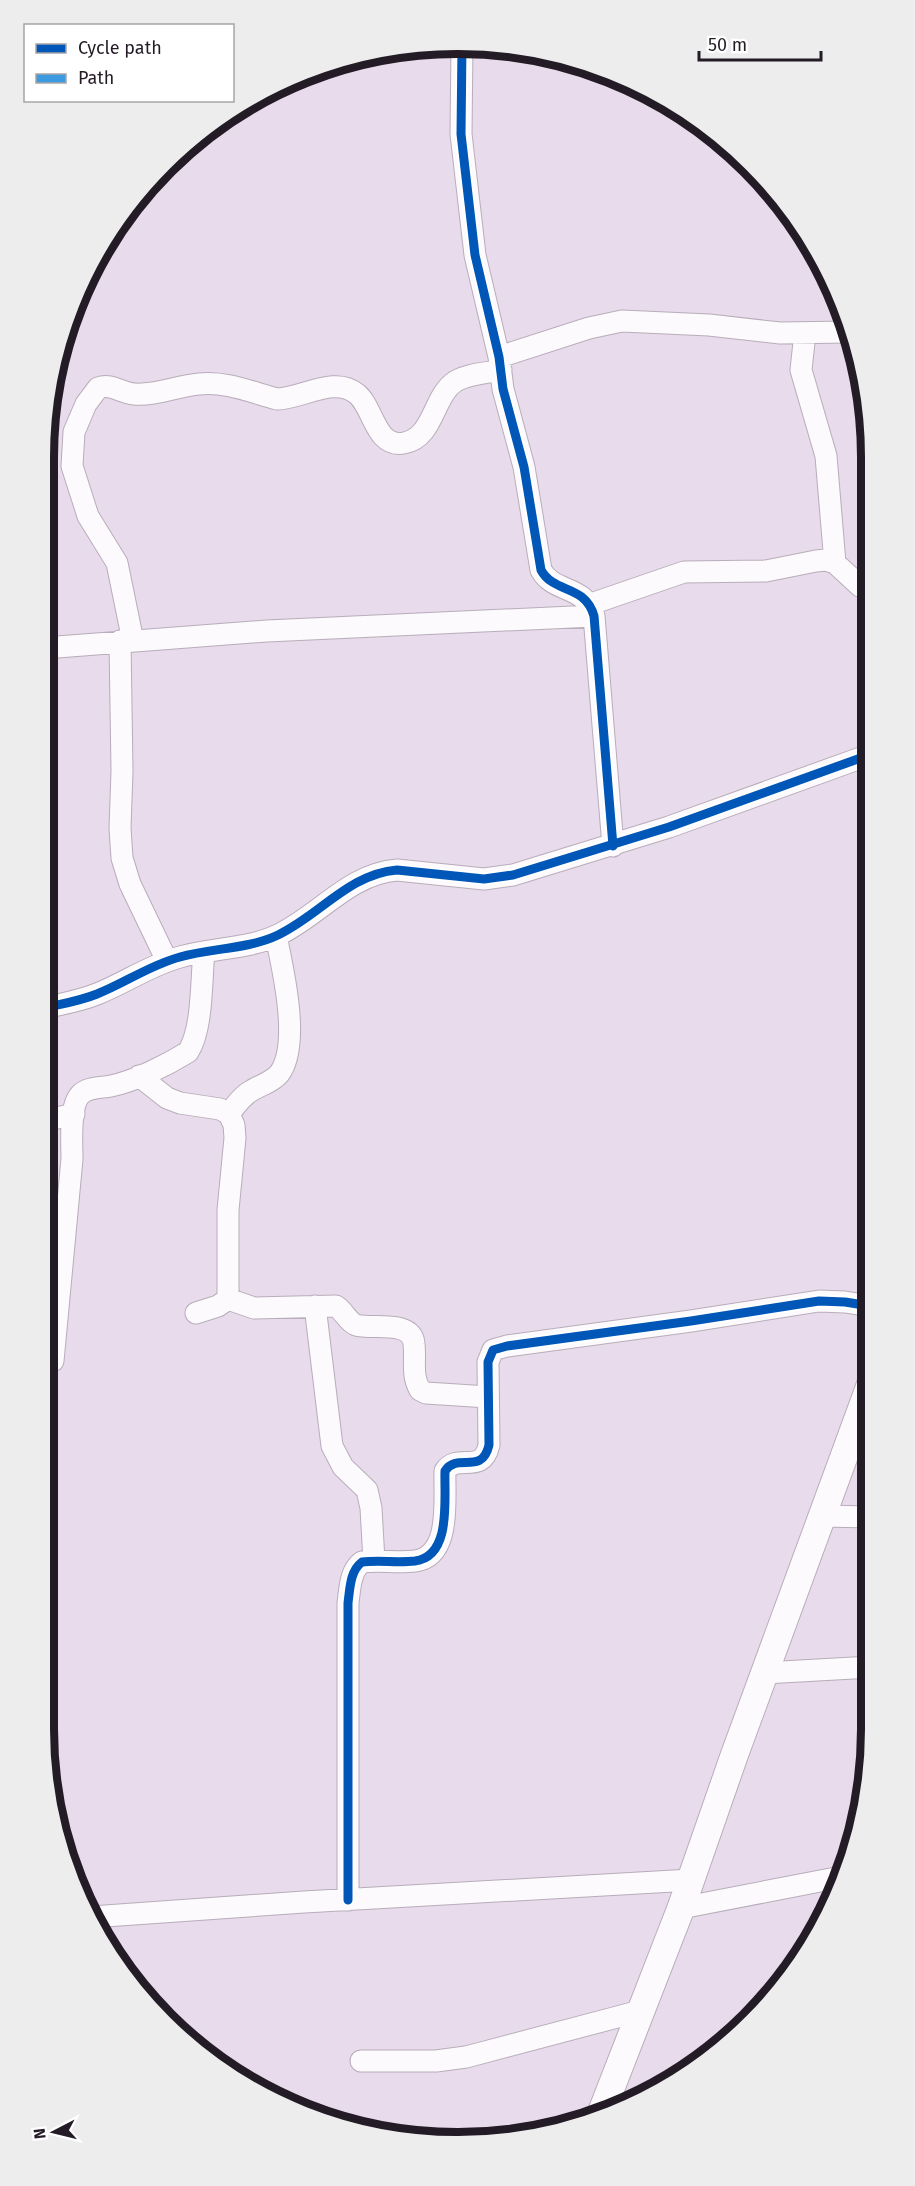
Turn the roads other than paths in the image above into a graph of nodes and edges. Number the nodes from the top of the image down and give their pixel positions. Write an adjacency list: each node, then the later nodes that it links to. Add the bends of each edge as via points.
1 (462, 54): 4 (street, via 461,134 475,255)
2 (841, 332): 3 (street)
3 (806, 333): 4 (street, via 622,321 589,328); 5 (street, via 801,370 826,456)
4 (500, 364): 7 (street, via 530,494 541,570 550,581 582,596); 8 (street, via 457,381 419,436 401,444 382,436 364,401 339,386 286,399 213,383 135,394 111,386 98,388 74,432 72,466 88,516 117,563)
5 (835, 563): 6 (street); 7 (street, via 816,561 766,571 684,572)
6 (861, 586)
7 (592, 610): 8 (street); 11 (street)
8 (126, 641): 9 (street); 14 (street, via 122,858 130,884)
9 (54, 647)
10 (861, 758): 11 (street)
11 (613, 846): 12 (street, via 497,878 384,871 353,884)
12 (276, 936): 13 (street); 18 (street, via 287,991 289,1033 285,1063 273,1079 250,1091)
13 (204, 952): 14 (street); 16 (street, via 193,1044 188,1052)
14 (167, 961): 15 (street, via 94,996)
15 (54, 1006)
16 (139, 1076): 17 (street, via 80,1095); 18 (street, via 168,1098)
17 (74, 1114): 19 (street); 24 (street)
18 (229, 1114): 20 (street, via 235,1138 228,1210)
19 (54, 1118)
20 (228, 1299): 22 (street, via 254,1308); 23 (street)
21 (861, 1305): 25 (street, via 819,1301 498,1348 488,1362)
22 (315, 1306): 25 (street, via 336,1306 359,1326 408,1332 414,1343 414,1376 420,1390); 29 (street, via 332,1446 343,1467 367,1490)
23 (196, 1313)
24 (54, 1350)
25 (488, 1397): 29 (street, via 487,1453 478,1462 448,1466 445,1471 445,1513 436,1549 424,1559)
26 (861, 1410): 27 (main road)
27 (822, 1516): 28 (street); 31 (main road)
28 (861, 1517)
29 (374, 1561): 34 (street, via 357,1566 348,1603)
30 (861, 1668): 31 (street)
31 (764, 1673): 33 (main road)
32 (832, 1879): 35 (street)
33 (690, 1880): 34 (street); 35 (main road)
34 (348, 1900): 36 (street)
35 (681, 1908): 37 (main road)
36 (101, 1916)
37 (640, 2012): 38 (street, via 466,2057); 39 (main road)
38 (361, 2061)
39 (604, 2104)

